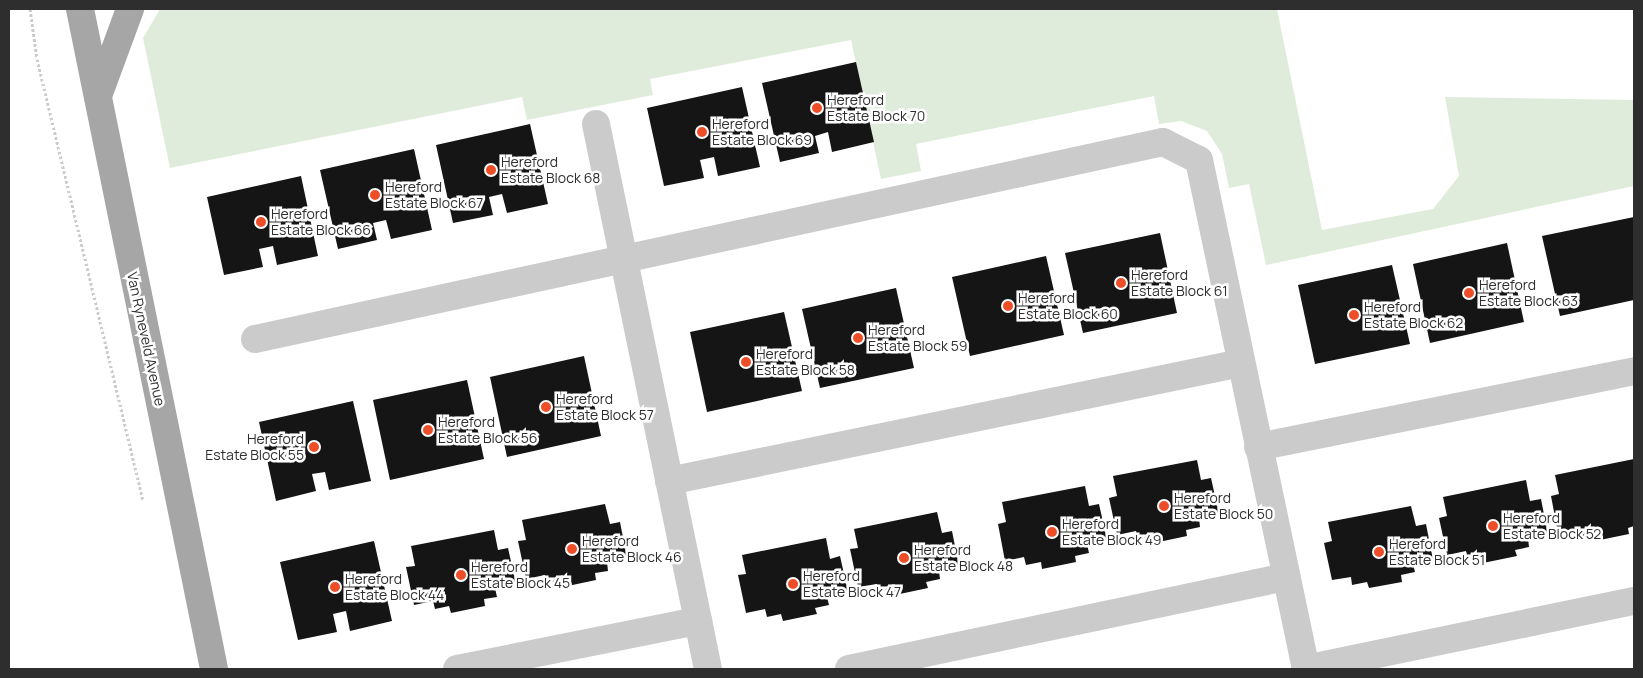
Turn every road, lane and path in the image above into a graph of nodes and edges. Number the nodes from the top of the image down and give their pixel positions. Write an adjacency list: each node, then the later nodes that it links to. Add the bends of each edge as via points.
1 (30, 9): 12 (path, via 38,60)
2 (80, 9): 4 (main road, Van Ryneveld Avenue)
3 (130, 9): 4 (main road)
4 (97, 98): 16 (main road, Van Ryneveld Avenue)
5 (596, 124): 6 (street)
6 (624, 261): 7 (street); 8 (street, via 1163,142 1198,160); 11 (street)
7 (255, 339)
8 (1241, 363): 10 (street); 11 (street)
9 (1634, 372): 10 (street)
10 (1258, 447): 13 (street)
11 (669, 481): 15 (street)
12 (144, 505)
13 (1286, 577): 19 (street); 20 (street)
14 (1634, 601): 20 (street)
15 (698, 621): 17 (street); 18 (street)
16 (214, 669)
17 (456, 669)
18 (708, 669)
19 (849, 669)
20 (1306, 669)

